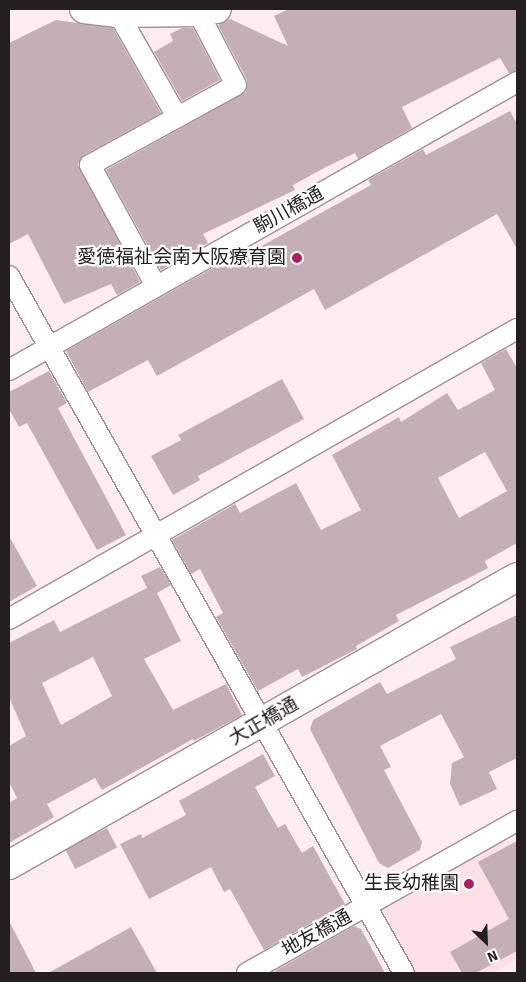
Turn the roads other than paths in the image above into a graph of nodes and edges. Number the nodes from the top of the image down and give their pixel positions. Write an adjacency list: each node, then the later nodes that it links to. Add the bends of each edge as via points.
1 (84, 9): 3 (street)
2 (207, 10): 3 (street); 5 (street, via 236,85)
3 (118, 13): 5 (street)
4 (517, 82): 7 (street, 駒川橋通)
5 (177, 117): 7 (street, via 90,165)
6 (9, 276): 9 (street)
7 (156, 286): 9 (street, 駒川橋通)
8 (517, 329): 11 (street)
9 (49, 347): 10 (street, 駒川橋通); 11 (street)
10 (9, 370)
11 (155, 534): 13 (street); 14 (street)
12 (517, 577): 14 (street, 大正橋通)
13 (9, 619)
14 (262, 724): 16 (street, 大正橋通); 17 (street)
15 (517, 821): 17 (street, 地友橋通)
16 (9, 865)
17 (366, 906): 18 (street, 地友橋通); 19 (street)
18 (247, 973)
19 (404, 973)

